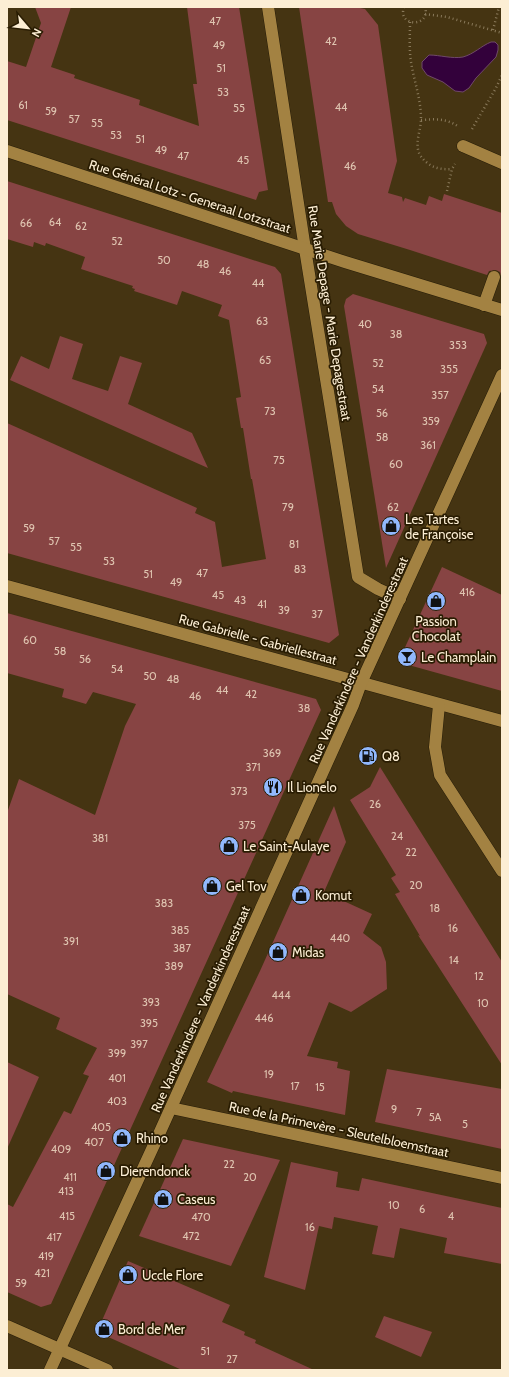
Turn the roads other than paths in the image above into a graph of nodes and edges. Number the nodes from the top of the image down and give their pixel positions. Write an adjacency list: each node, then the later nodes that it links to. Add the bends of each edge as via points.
1 (268, 7): 5 (street, Rue Marie Depage - Marie Depagestraat)
2 (463, 146): 4 (street)
3 (7, 151): 5 (street, Rue Général Lotz - Generaal Lotzstraat)
4 (502, 163)
5 (305, 249): 7 (street, Rue Général Lotz - Generaal Lotzstraat); 11 (street, Rue Marie Depage - Marie Depagestraat, via 358,577)
6 (494, 277): 7 (street)
7 (484, 305): 8 (street, Rue Général Lotz - Generaal Lotzstraat)
8 (502, 310)
9 (502, 376): 11 (street, Rue Vanderkindere - Vanderkinderestraat)
10 (7, 586): 12 (street, Rue Gabrielle - Gabriellestraat)
11 (400, 599): 12 (street, Rue Vanderkindere - Vanderkinderestraat)
12 (362, 683): 13 (street, Rue Gabrielle - Gabriellestraat); 16 (street, Rue Vanderkindere - Vanderkinderestraat)
13 (439, 705): 14 (street, Rue Gabrielle - Gabriellestraat); 15 (street, via 435,748 440,775)
14 (502, 721)
15 (502, 871)
16 (171, 1108): 17 (street, Rue de la Primevère - Sleutelbloemstraat); 19 (street, Rue Vanderkindere - Vanderkinderestraat)
17 (502, 1178)
18 (7, 1326): 19 (street)
19 (59, 1349): 20 (street, Rue Vanderkindere - Vanderkinderestraat); 21 (street)
20 (50, 1370)
21 (107, 1370)

